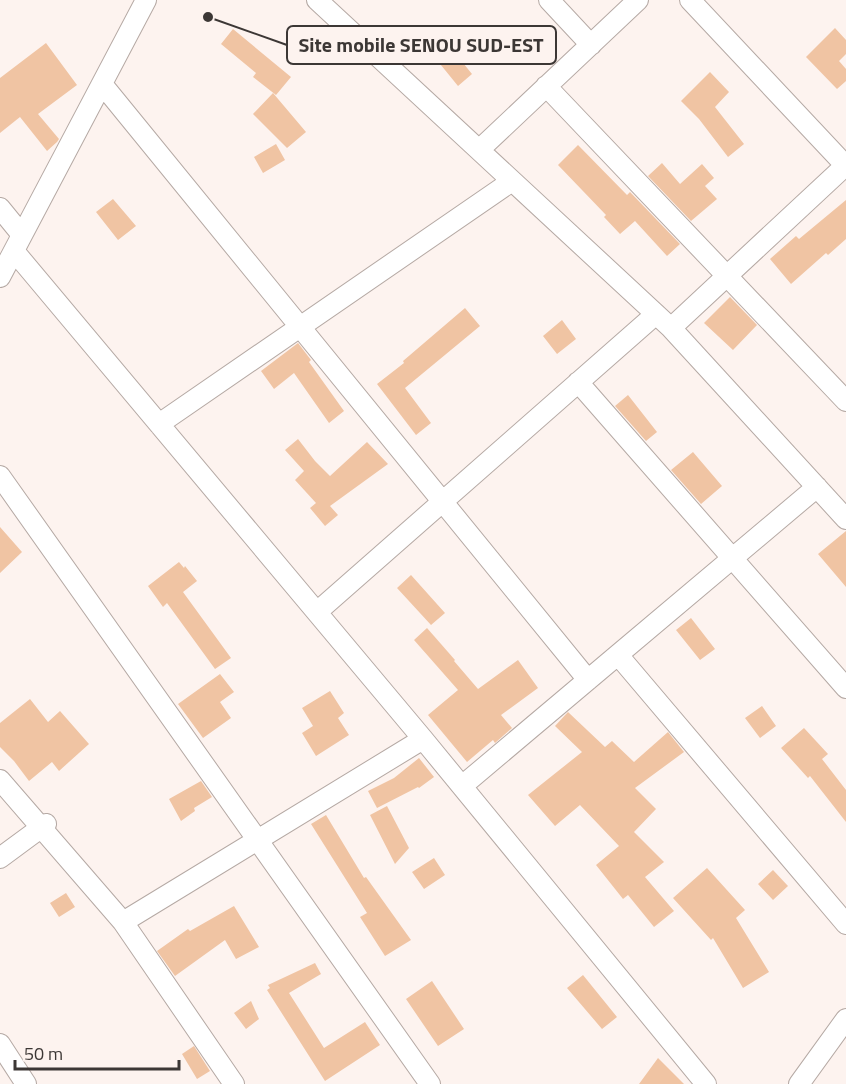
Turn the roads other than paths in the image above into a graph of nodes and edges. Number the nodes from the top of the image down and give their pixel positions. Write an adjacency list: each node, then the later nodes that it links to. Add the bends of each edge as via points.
1 (146, 0): 7 (street)
2 (317, 0): 9 (street)
3 (549, 0): 6 (street)
4 (638, 0): 6 (street)
5 (690, 0): 10 (street)
6 (591, 45): 8 (street)
7 (102, 84): 13 (street); 17 (street)
8 (546, 86): 9 (street); 14 (street)
9 (479, 150): 11 (street)
10 (846, 165): 14 (street)
11 (512, 181): 16 (street); 17 (street)
12 (0, 208): 13 (street)
13 (18, 243): 15 (street); 21 (street)
14 (727, 276): 18 (street); 20 (street)
15 (0, 277)
16 (656, 314): 18 (street); 19 (street)
17 (300, 327): 21 (street); 24 (street)
18 (671, 328): 23 (street)
19 (578, 382): 24 (street); 26 (street)
20 (846, 401)
21 (159, 424): 27 (street)
22 (0, 476): 35 (street)
23 (817, 487): 25 (street); 26 (street)
24 (442, 502): 27 (street); 29 (street)
25 (846, 519)
26 (733, 558): 28 (street); 30 (street)
27 (316, 612): 31 (street)
28 (618, 656): 29 (street); 38 (street)
29 (588, 680): 33 (street)
30 (846, 688)
31 (423, 739): 33 (street); 35 (street)
32 (0, 780): 34 (street)
33 (462, 786): 44 (street)
34 (44, 826): 36 (street); 37 (street)
35 (258, 840): 37 (street); 43 (street)
36 (0, 858)
37 (123, 922): 42 (street)
38 (846, 924)
39 (846, 1019): 45 (street)
40 (0, 1044): 41 (street)
41 (26, 1084)
42 (234, 1084)
43 (430, 1084)
44 (706, 1084)
45 (799, 1084)

